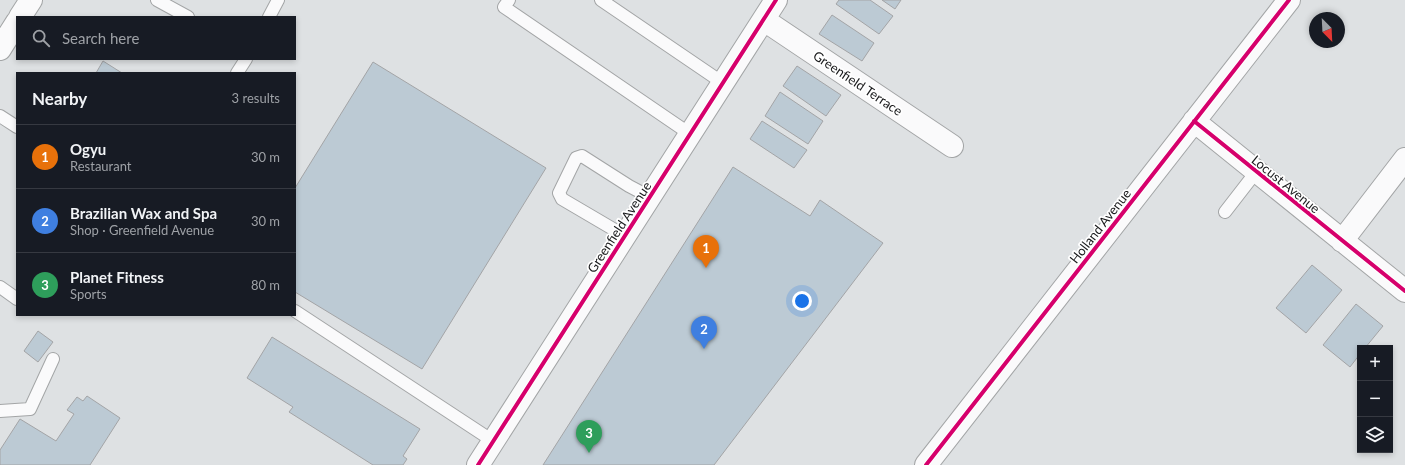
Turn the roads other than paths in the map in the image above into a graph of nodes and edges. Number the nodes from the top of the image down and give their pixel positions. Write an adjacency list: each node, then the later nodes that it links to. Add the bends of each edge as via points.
1 (31, 0): 8 (street)
2 (157, 0): 9 (lane)
3 (278, 0): 10 (lane)
4 (509, 0): 20 (lane, via 504,7)
5 (600, 0): 16 (lane)
6 (776, 0): 11 (street, Greenfield Avenue)
7 (1289, 0): 18 (street, Holland Avenue)
8 (21, 16)
9 (186, 16)
10 (270, 16)
11 (764, 20): 16 (street, Greenfield Avenue); 21 (street, Greenfield Terrace)
12 (16, 24): 13 (street)
13 (0, 49)
14 (245, 60): 15 (lane)
15 (238, 72)
16 (723, 84): 20 (street, Greenfield Avenue)
17 (0, 116): 19 (lane)
18 (1194, 121): 23 (street, Locust Avenue); 36 (street, Holland Avenue)
19 (16, 126)
20 (690, 134): 24 (street, Greenfield Avenue)
21 (952, 146)
22 (1405, 159): 27 (street)
23 (1256, 172): 25 (lane); 27 (street, Locust Avenue)
24 (650, 197): 26 (street, Greenfield Avenue); 26 (lane, via 582,156 576,158 559,193 562,199)
25 (1225, 212)
26 (625, 236): 34 (street, Greenfield Avenue)
27 (1342, 241): 29 (street, Locust Avenue)
28 (0, 287): 30 (lane)
29 (1405, 291)
30 (16, 298)
31 (296, 312): 34 (lane)
32 (53, 359): 33 (lane, via 30,409)
33 (0, 411)
34 (494, 441): 35 (street, Greenfield Avenue)
35 (478, 465)
36 (926, 465)

